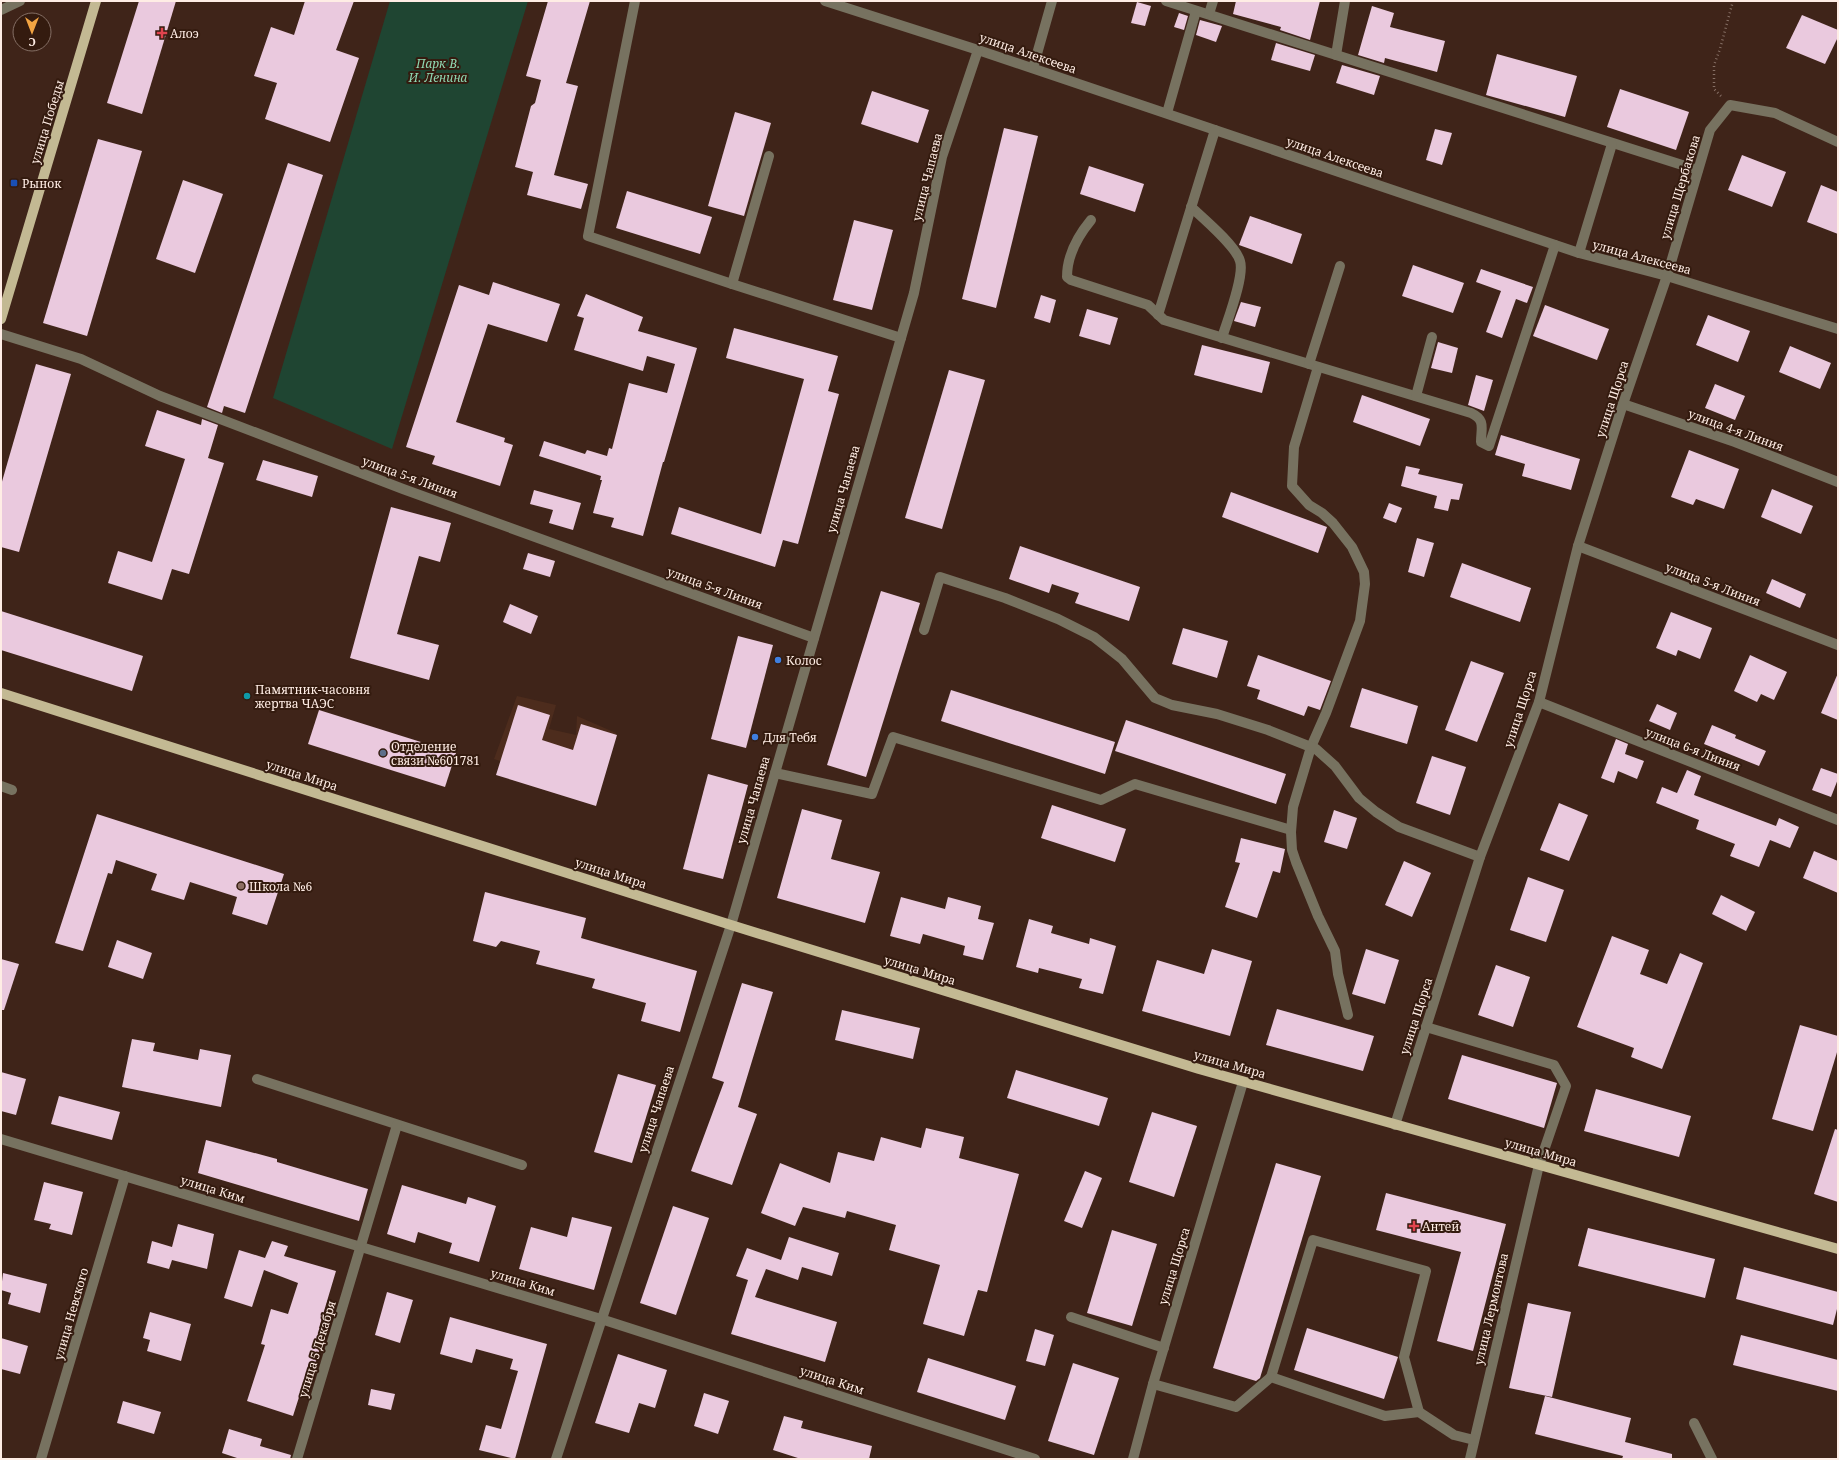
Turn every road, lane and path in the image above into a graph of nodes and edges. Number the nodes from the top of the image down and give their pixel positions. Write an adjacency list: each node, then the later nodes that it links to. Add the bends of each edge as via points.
1 (20, 1): 10 (street)
2 (96, 1): 31 (main road, улица Победы)
3 (635, 1): 29 (street, via 588,236)
4 (826, 1): 13 (street, улица Алексеева)
5 (1052, 1): 15 (street)
6 (1166, 1): 11 (street)
7 (1213, 1): 12 (street)
8 (1345, 1): 14 (street)
9 (1733, 1): 16 (path, via 1714,65 1714,89)
10 (1, 10)
11 (1196, 10): 12 (street); 17 (street)
12 (1209, 14): 14 (street)
13 (978, 50): 15 (street, улица Алексеева); 35 (street, улица Чапаева, via 942,157 914,293)
14 (1336, 55): 20 (street)
15 (1033, 68): 17 (street, улица Алексеева)
16 (1730, 105): 19 (street, via 1775,113); 22 (street, улица Щербакова, via 1710,130)
17 (1166, 113): 18 (street, улица Алексеева)
18 (1215, 130): 23 (street); 25 (street, улица Алексеева)
19 (1838, 142)
20 (1612, 144): 22 (street); 26 (street)
21 (769, 156): 29 (street)
22 (1698, 170): 28 (street, улица Щербакова)
23 (1191, 207): 30 (street); 36 (street, via 1232,247 1240,261 1241,273)
24 (1091, 220): 30 (street, via 1073,248 1067,266 1067,277 1148,305)
25 (1555, 245): 26 (street, улица Алексеева); 38 (street, via 1489,446 1481,442 1482,422 1479,417)
26 (1579, 253): 28 (street, улица Алексеева)
27 (1340, 266): 37 (street)
28 (1667, 276): 32 (street, улица Алексеева); 39 (street, улица Щорса)
29 (732, 284): 35 (street)
30 (1158, 315): 36 (street, via 1164,320)
31 (1, 319)
32 (1838, 329)
33 (1, 334): 43 (street, улица 5-я Линия, via 80,359 160,396 403,489)
34 (1432, 337): 38 (street)
35 (901, 338): 43 (street, улица Чапаева)
36 (1222, 338): 37 (street)
37 (1314, 365): 38 (street); 47 (street, via 1294,447 1292,486 1309,505 1333,523 1352,547 1364,572 1365,584 1360,621)
38 (1416, 396)
39 (1624, 404): 40 (street, улица 4-я Линия, via 1735,442); 41 (street, улица Щорса)
40 (1838, 482)
41 (1578, 546): 44 (street, улица 5-я Линия); 46 (street, улица Щорса)
42 (924, 630): 47 (street, via 940,577 1058,618 1094,637 1122,659 1155,698 1172,705 1217,714 1268,730)
43 (814, 638): 48 (street, улица Чапаева)
44 (1838, 645)
45 (1, 693): 54 (main road, улица Мира)
46 (1539, 702): 51 (street, улица 6-я Линия); 53 (street, улица Щорса)
47 (1311, 747): 52 (street, via 1293,807); 53 (street, via 1335,766 1359,798 1376,812 1399,827)
48 (775, 773): 52 (street, via 872,794 893,737 1101,800 1135,784); 54 (street, улица Чапаева)
49 (1, 786): 50 (street)
50 (12, 790)
51 (1838, 820)
52 (1291, 830): 55 (street, via 1292,850 1296,862 1335,951)
53 (1480, 858): 56 (street, улица Щорса)
54 (731, 925): 58 (main road, улица Мира); 68 (street, улица Чапаева)
55 (1348, 1015)
56 (1426, 1027): 60 (street, улица Щорса); 63 (street, улица Лермонтова, via 1554,1065 1566,1086)
57 (256, 1079): 59 (street)
58 (1243, 1082): 60 (main road, улица Мира); 69 (street, улица Щорса)
59 (397, 1125): 62 (street); 65 (street, улица 5 Декабря)
60 (1395, 1125): 63 (main road, улица Мира)
61 (1, 1138): 64 (street, улица Ким)
62 (522, 1165)
63 (1539, 1165): 66 (main road, улица Мира); 74 (street, улица Лермонтова)
64 (125, 1176): 65 (street, улица Ким); 75 (street, улица Невского)
65 (362, 1247): 68 (street, улица Ким); 76 (street, улица 5 Декабря)
66 (1838, 1250)
67 (1071, 1317): 69 (street)
68 (601, 1319): 77 (street, улица Чапаева); 78 (street, улица Ким)
69 (1164, 1348): 71 (street, улица Щорса)
70 (1271, 1377): 71 (street, via 1236,1407); 72 (street, via 1385,1416); 72 (street, via 1313,1240 1426,1271 1404,1357)
71 (1152, 1384): 79 (street, улица Щорса)
72 (1419, 1412): 74 (street, via 1454,1436)
73 (1694, 1423): 81 (street)
74 (1474, 1440): 80 (street, улица Лермонтова)
75 (41, 1459)
76 (297, 1459)
77 (556, 1459)
78 (1035, 1459)
79 (1133, 1459)
80 (1470, 1459)
81 (1712, 1459)

